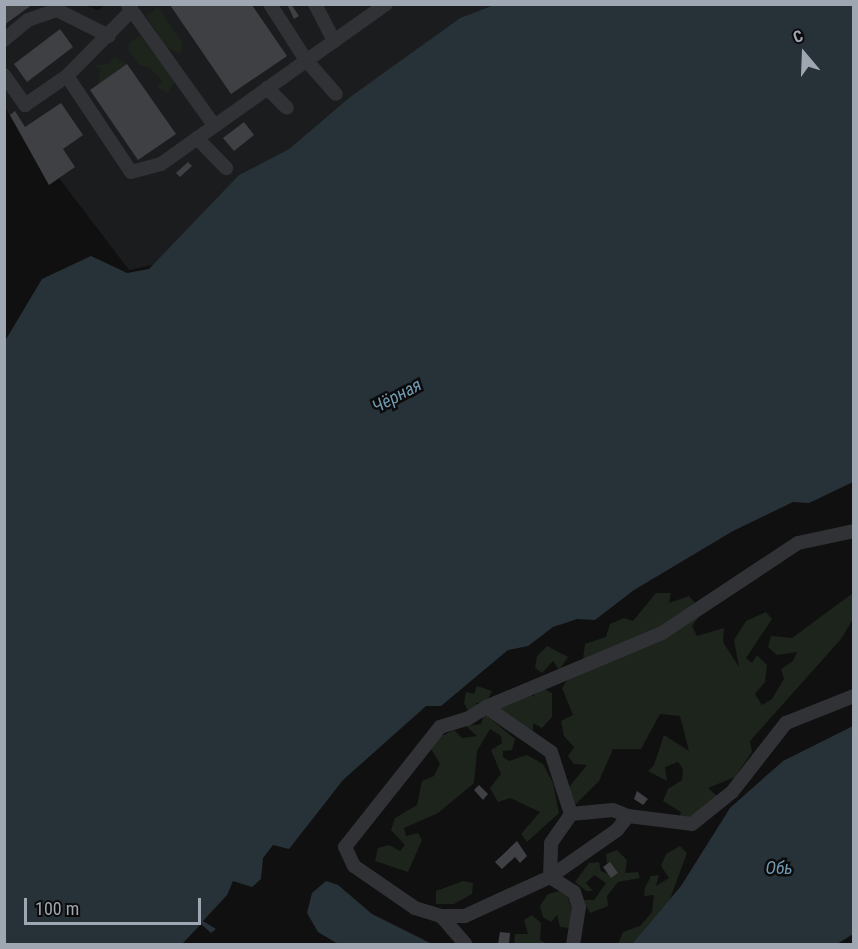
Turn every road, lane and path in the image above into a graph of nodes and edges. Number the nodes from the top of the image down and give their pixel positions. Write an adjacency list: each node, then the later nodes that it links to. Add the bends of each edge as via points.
1 (270, 4): 8 (lane)
2 (315, 4): 7 (lane)
3 (386, 4): 7 (lane)
4 (129, 8): 5 (lane); 14 (lane)
5 (109, 36): 6 (lane, via 57,10 28,20); 10 (lane)
6 (4, 40)
7 (334, 41): 8 (lane)
8 (306, 60): 11 (lane); 12 (lane)
9 (4, 75): 10 (lane, via 25,105)
10 (67, 76): 15 (lane, via 130,172 161,164)
11 (267, 88): 13 (lane); 14 (lane)
12 (336, 94)
13 (286, 108)
14 (214, 125): 15 (lane)
15 (197, 138): 16 (lane)
16 (226, 168)
17 (854, 531): 19 (lane, via 798,543 662,633)
18 (854, 696): 21 (lane, via 786,723 732,792 692,824)
19 (486, 707): 20 (lane, via 551,752); 23 (lane, via 467,719 440,727 345,847 354,866 376,884 415,908)
20 (571, 814): 21 (lane, via 612,810); 22 (lane, via 551,843)
21 (628, 816): 22 (lane, via 617,830)
22 (550, 877): 23 (lane, via 465,916); 25 (lane, via 574,892 579,907)
23 (441, 916): 24 (lane)
24 (465, 945)
25 (573, 945)

